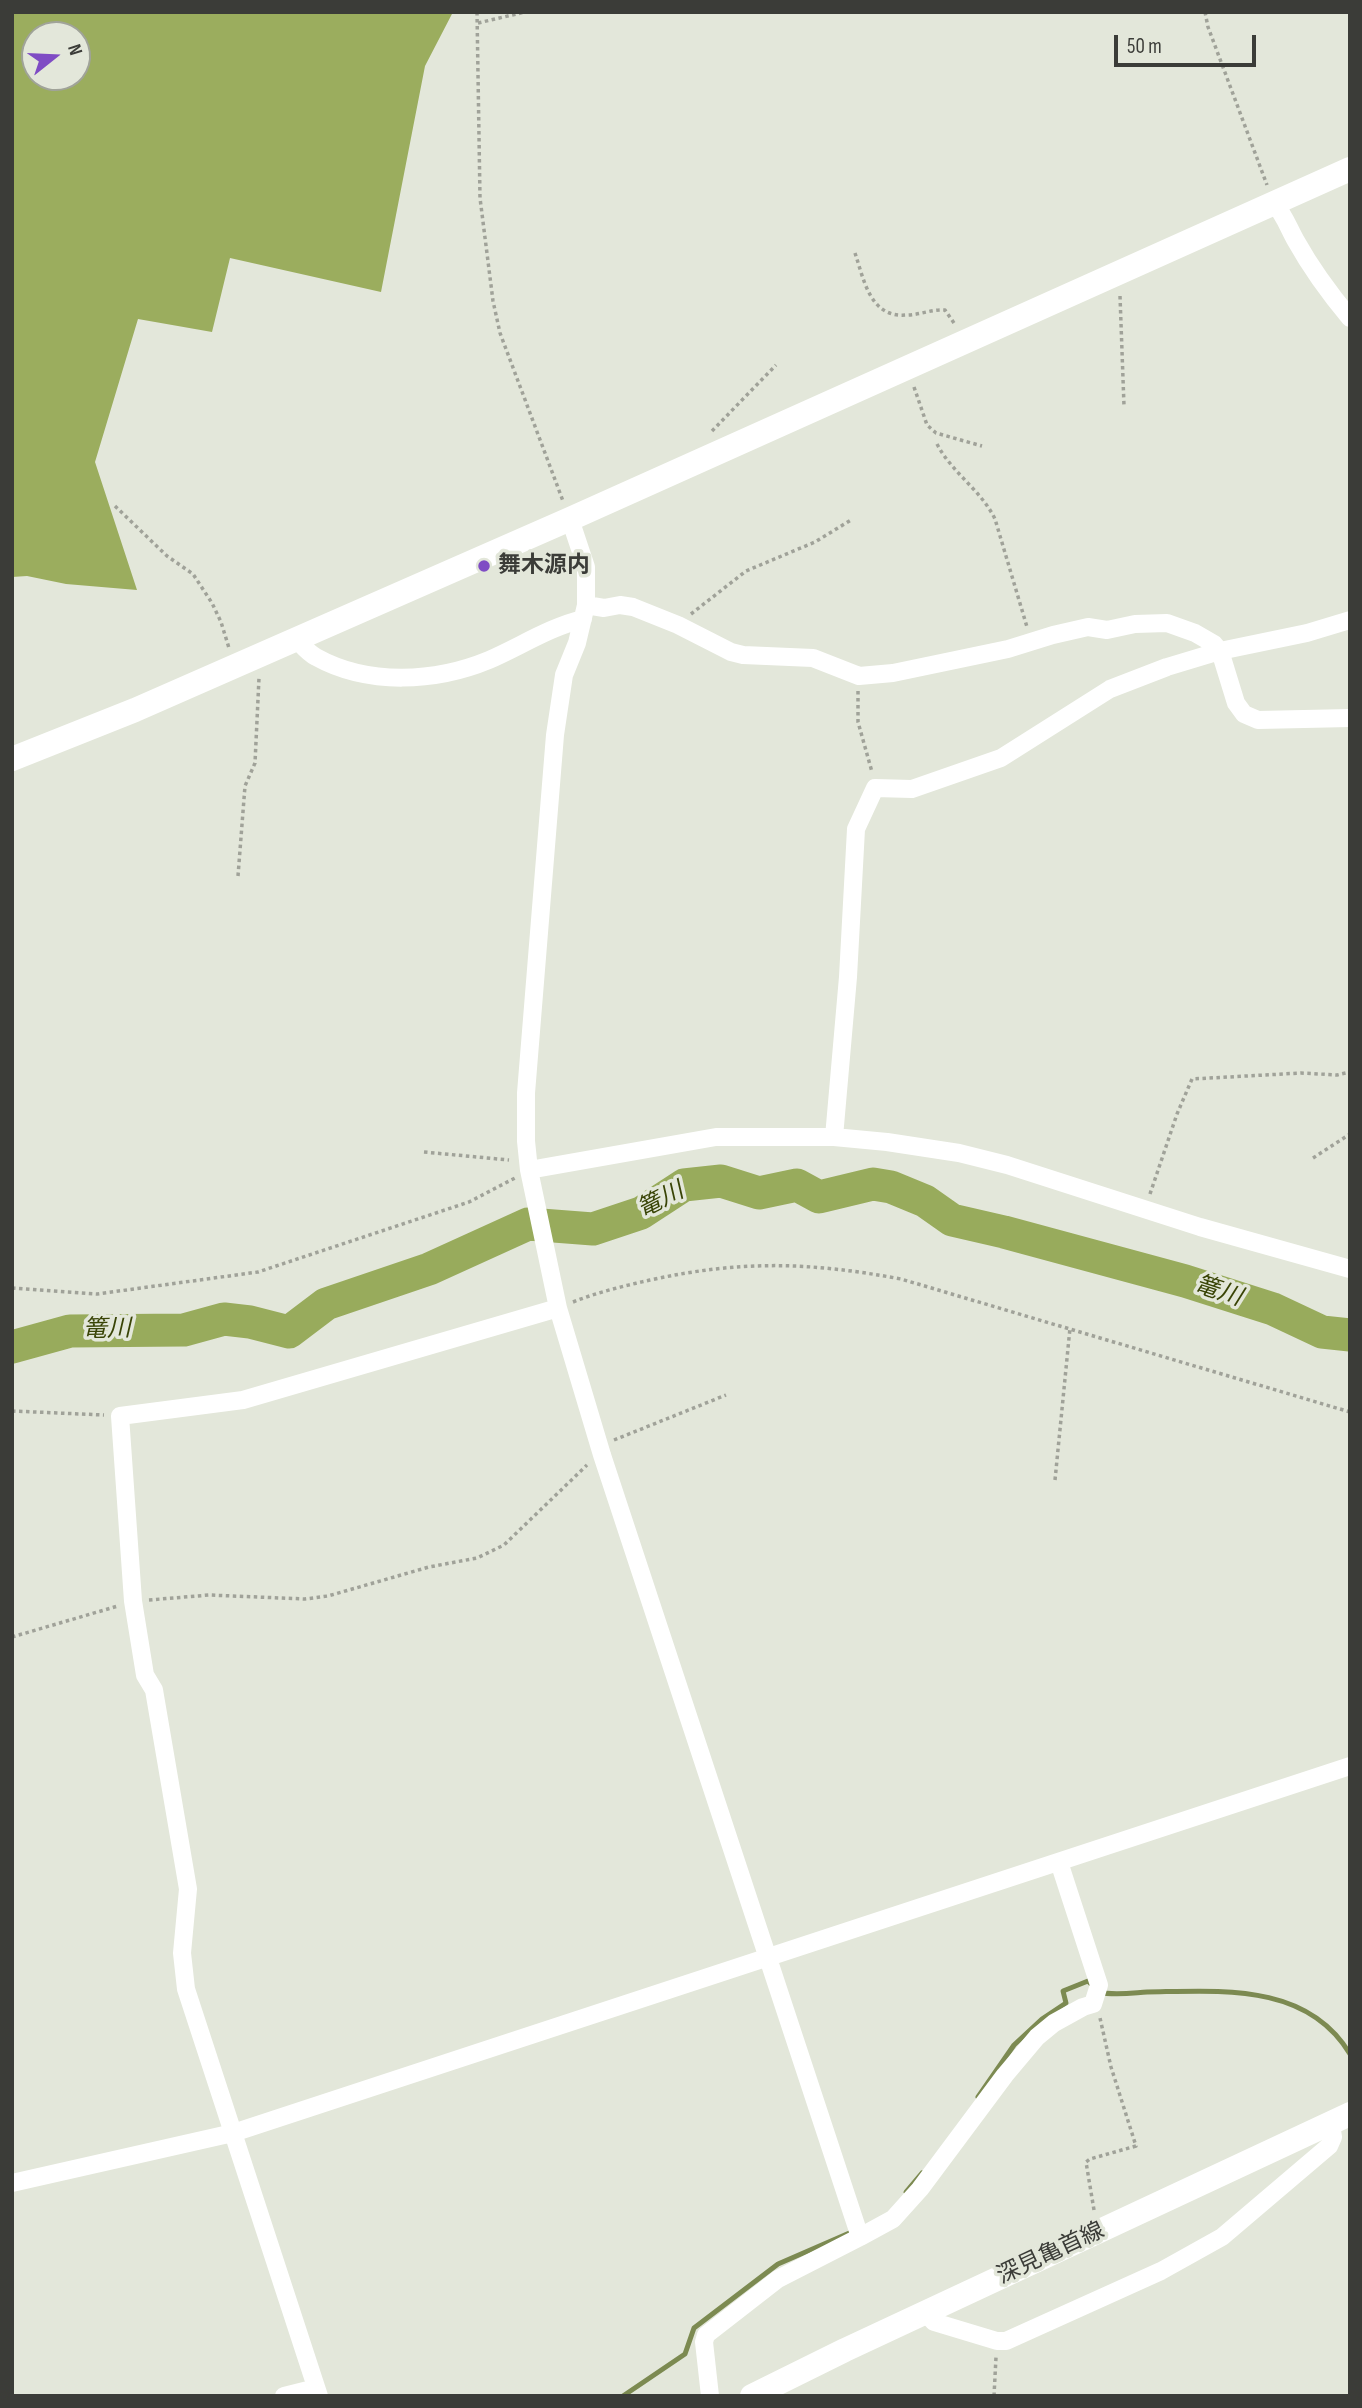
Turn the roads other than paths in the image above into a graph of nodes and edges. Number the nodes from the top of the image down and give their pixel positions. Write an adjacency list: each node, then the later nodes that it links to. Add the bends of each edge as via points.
1 (1350, 169): 2 (street)
2 (1274, 203): 3 (street); 4 (street)
3 (1350, 318)
4 (570, 519): 5 (street, via 586,567); 7 (street)
5 (585, 612): 7 (street, via 488,660 454,671 406,677 379,677 346,669 314,656); 8 (street, via 633,607 731,652 813,658 859,677 1008,649 1088,626 1107,630 1167,623 1195,633); 12 (street, via 564,675 555,735 526,1093)
6 (1350, 620): 8 (street)
7 (296, 639): 10 (street)
8 (1220, 651): 9 (street, via 1236,703 1244,714 1258,720); 11 (street, via 1110,689 1001,758 912,789 875,788 856,829)
9 (1350, 718)
10 (12, 759)
11 (834, 1137): 12 (street, via 716,1137); 13 (street, via 959,1153 1007,1165)
12 (528, 1164): 14 (street)
13 (1350, 1269)
14 (557, 1303): 17 (street); 19 (street, via 243,1400 120,1416 133,1601 145,1675 154,1690 188,1889 182,1953 186,1989)
15 (1350, 1766): 16 (street)
16 (1059, 1862): 17 (street); 21 (street, via 1096,1995 1037,2037 893,2219)
17 (767, 1956): 19 (street); 21 (street)
18 (1340, 2119): 22 (street, 深見亀首線); 22 (street, via 1329,2146 1222,2237 1076,2311 1006,2341 934,2322)
19 (233, 2133): 20 (street); 23 (street)
20 (12, 2183)
21 (859, 2235): 25 (street, via 778,2279 706,2335)
22 (926, 2313): 26 (street, 深見亀首線)
23 (318, 2392): 24 (street)
24 (284, 2396)
25 (710, 2396)
26 (752, 2396)

